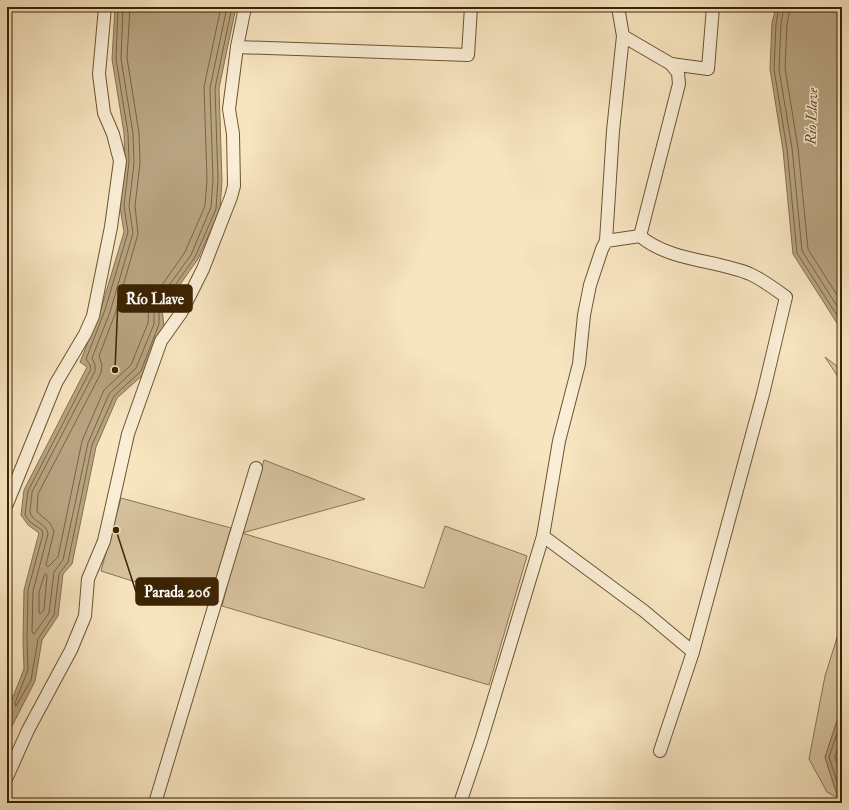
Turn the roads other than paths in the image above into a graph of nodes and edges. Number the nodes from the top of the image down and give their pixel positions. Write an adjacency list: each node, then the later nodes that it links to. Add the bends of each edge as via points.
1 (105, 7): 12 (street, via 99,74 104,113 120,161 112,227 93,316 56,383)
2 (245, 7): 7 (street)
3 (471, 7): 7 (street, via 468,55)
4 (618, 7): 6 (street)
5 (713, 7): 8 (street, via 708,69)
6 (623, 36): 8 (street); 10 (street)
7 (237, 47): 16 (street, via 229,109 233,134 234,186 231,197 203,269 181,313 161,341 128,434 104,541 88,579 85,616 71,650 28,730)
8 (672, 64): 9 (street, via 678,73 679,84)
9 (640, 236): 10 (street); 14 (street, via 657,248 749,274 786,298 763,394)
10 (606, 241): 13 (street, via 590,286 584,315 580,364 559,441)
11 (256, 468): 17 (street)
12 (7, 504)
13 (543, 536): 14 (street, via 644,611); 18 (street, via 482,741)
14 (693, 652): 15 (street)
15 (660, 751)
16 (7, 777)
17 (156, 803)
18 (460, 803)

